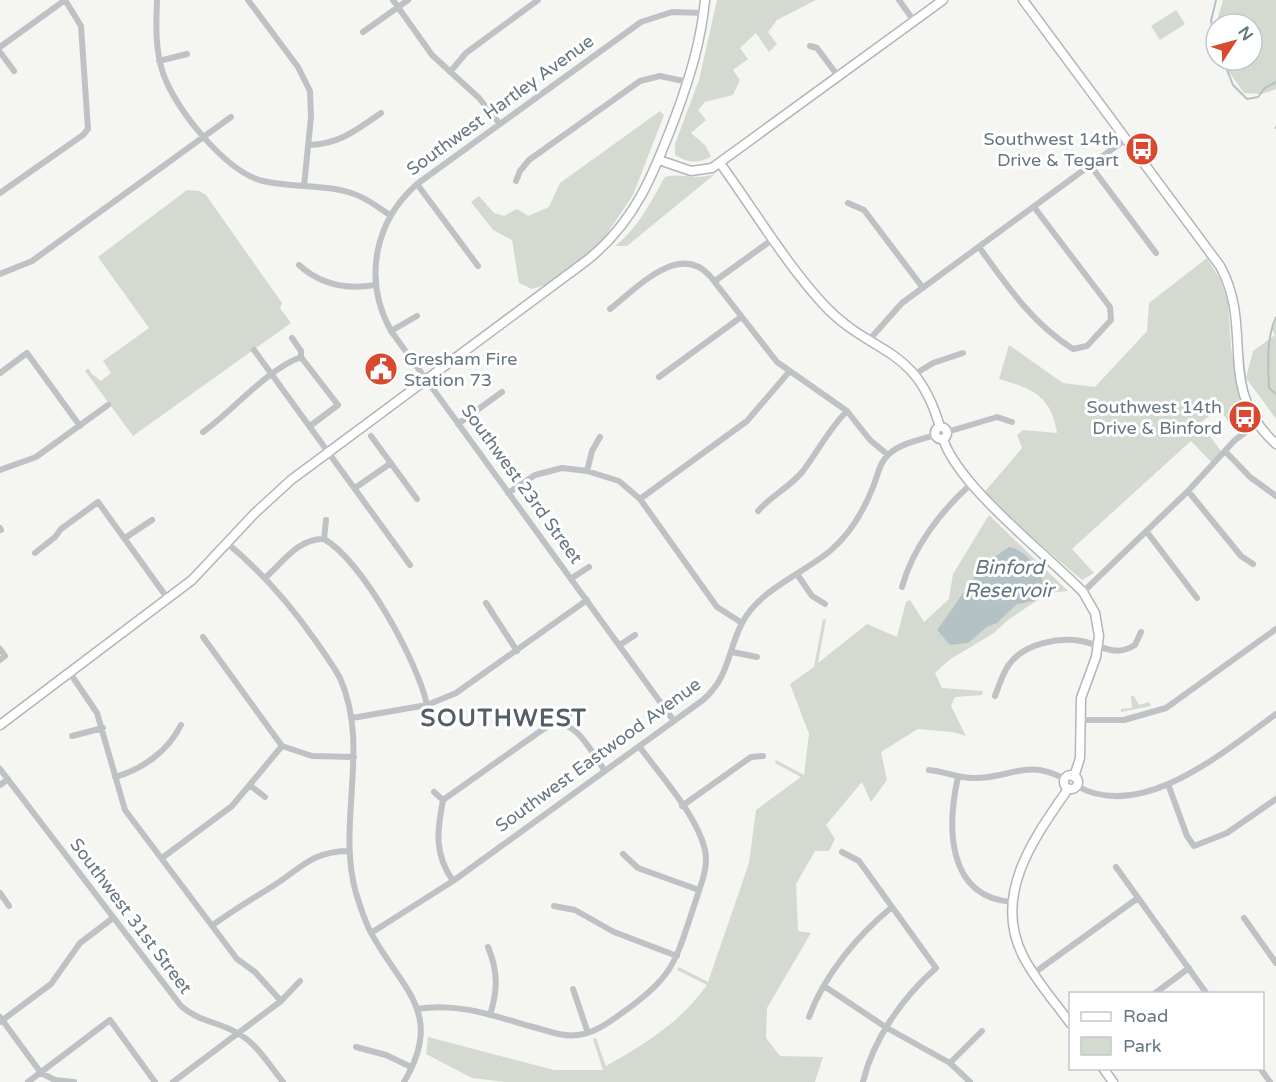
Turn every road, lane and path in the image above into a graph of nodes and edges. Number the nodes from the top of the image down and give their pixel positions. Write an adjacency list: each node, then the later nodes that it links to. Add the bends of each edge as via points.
1 (65, 0): 16 (street); 36 (street, via 81,26 88,129)
2 (157, 0): 19 (street)
3 (248, 0): 29 (street, via 302,74 311,99)
4 (393, 0): 11 (street)
5 (408, 0): 11 (street)
6 (538, 0): 21 (street, via 466,53)
7 (705, 0): 12 (street)
8 (899, 0): 13 (street)
9 (943, 0): 13 (street)
10 (1023, 0): 28 (street)
11 (398, 7): 14 (street); 21 (street, via 432,55)
12 (704, 13): 23 (street); 26 (street, Southwest Hartley Avenue, via 672,12 641,22)
13 (914, 21): 22 (street)
14 (363, 32)
15 (810, 46): 22 (street, via 818,48)
16 (0, 47)
17 (0, 52): 20 (street)
18 (187, 54): 19 (street)
19 (159, 61): 27 (street, via 167,83)
20 (14, 71)
21 (450, 72): 26 (street, via 480,98)
22 (838, 76): 31 (street)
23 (688, 82): 30 (street); 33 (street, via 660,76 629,87 529,160)
24 (381, 113): 29 (street, via 346,138)
25 (231, 117): 27 (street)
26 (499, 123): 34 (street, Southwest Hartley Avenue)
27 (203, 136): 35 (street, via 225,161 245,174 265,182); 45 (street, via 32,261)
28 (1126, 139): 32 (street); 68 (street, via 1224,274 1236,314 1239,383)
29 (309, 145): 35 (street)
30 (659, 160): 31 (street, via 692,171); 63 (street, via 638,202 604,246)
31 (718, 164): 40 (street)
32 (1090, 165): 38 (street); 42 (street)
33 (516, 181)
34 (417, 184): 39 (street, Southwest Hartley Avenue); 44 (street)
35 (304, 186): 39 (street, via 360,196)
36 (0, 193)
37 (848, 203): 48 (street, via 864,210)
38 (1034, 207): 41 (street); 41 (street, via 1110,307 1111,320 1087,346 1073,349 1040,324)
39 (390, 215): 47 (street, Southwest Hartley Avenue, via 378,248)
40 (773, 239): 46 (street); 54 (street, via 824,305)
41 (979, 248): 48 (street)
42 (1156, 253)
43 (299, 265): 47 (street, via 322,281 340,286)
44 (478, 266)
45 (0, 274)
46 (715, 281): 49 (street, via 700,267 678,263 664,268); 51 (street)
47 (375, 285): 52 (street, Southwest 23rd Street)
48 (923, 288): 54 (street, via 894,310)
49 (610, 309)
50 (417, 316): 52 (street)
51 (741, 316): 58 (street, via 765,349); 62 (street)
52 (391, 331): 63 (street, Southwest 23rd Street)
53 (292, 338): 57 (street)
54 (870, 339): 60 (street, via 897,356)
55 (254, 350): 61 (street)
56 (963, 353): 60 (street)
57 (302, 357): 61 (street); 71 (street, via 338,405)
58 (789, 372): 66 (street); 89 (street, via 747,421)
59 (0, 373): 70 (street, via 27,352)
60 (915, 374): 73 (street, via 928,394)
61 (273, 375): 71 (street); 72 (street)
62 (659, 377)
63 (427, 380): 69 (street, Southwest 23rd Street); 78 (street)
64 (502, 392): 69 (street)
65 (108, 405): 70 (street)
66 (847, 411): 79 (street); 90 (street, via 802,472 770,497)
67 (1012, 422): 73 (street, via 997,417)
68 (1258, 423): 76 (street); 77 (street)
69 (458, 424): 86 (street, Southwest 23rd Street)
70 (81, 426): 81 (street, via 27,462)
71 (310, 426): 78 (street)
72 (203, 432)
73 (941, 433): 79 (street, via 898,447); 83 (street, via 952,458)
74 (371, 436): 80 (street)
75 (600, 437): 82 (street)
76 (1276, 444)
77 (1225, 451): 85 (street); 87 (street)
78 (328, 452): 84 (street); 96 (street, via 273,495)
79 (888, 455): 101 (street, Southwest Eastwood Avenue, via 862,509 841,539)
80 (391, 463): 84 (street); 88 (street)
81 (0, 470)
82 (587, 471): 86 (street, via 548,470); 89 (street, via 619,481)
83 (971, 484): 104 (street, via 935,519); 105 (street)
84 (355, 488): 99 (street)
85 (1188, 491): 93 (street); 98 (street, via 1241,556)
86 (508, 493): 103 (street, Southwest 23rd Street)
87 (1276, 496)
88 (417, 499)
89 (640, 499): 111 (street, via 717,607)
90 (758, 512)
91 (152, 519): 94 (street)
92 (326, 520): 95 (street)
93 (1147, 532): 105 (street); 106 (street)
94 (125, 538): 97 (street, via 98,502); 107 (street)
95 (324, 538): 102 (street, via 301,544); 125 (street, via 340,550 389,618 419,678)
96 (227, 543): 102 (street); 107 (street, via 198,575)
97 (35, 554)
98 (1253, 564)
99 (410, 565)
100 (589, 567): 103 (street, Southwest 23rd Street)
101 (796, 574): 110 (street, via 812,596); 111 (street, Southwest Eastwood Avenue, via 764,598)
102 (266, 577): 128 (street, via 330,661 346,693)
103 (572, 578): 108 (street, Southwest 23rd Street)
104 (902, 587)
105 (1083, 592): 117 (street, via 1096,619)
106 (1197, 598)
107 (168, 599): 123 (street)
108 (587, 600): 116 (street, Southwest 23rd Street); 119 (street)
109 (486, 603): 119 (street)
110 (825, 604)
111 (742, 623): 120 (street, Southwest Eastwood Avenue)
112 (1276, 628): 129 (street, via 1166,708 1124,720)
113 (1141, 632): 117 (street, via 1135,645 1125,650)
114 (635, 635): 116 (street)
115 (203, 637): 136 (street)
116 (620, 645): 130 (street, Southwest 23rd Street)
117 (1098, 647): 124 (street, via 1058,640 1023,653 1008,665); 129 (street, via 1082,692)
118 (0, 649): 122 (street)
119 (517, 651): 125 (street, via 462,690)
120 (732, 652): 121 (street); 130 (street, Southwest Eastwood Avenue, via 716,687)
121 (757, 657)
122 (3, 658)
123 (70, 673): 132 (street); 134 (street, via 93,705)
124 (995, 696)
125 (427, 705): 128 (street)
126 (570, 712): 131 (street)
127 (1276, 714): 147 (street, via 1202,767)
128 (352, 718): 139 (street)
129 (1080, 720): 146 (street, via 1080,758)
130 (674, 721): 137 (street, Southwest Eastwood Avenue)
131 (566, 724): 142 (street); 153 (street, via 546,727)
132 (0, 725)
133 (181, 725): 143 (street, via 172,742 141,766)
134 (103, 728): 135 (street); 143 (street)
135 (72, 736)
136 (282, 746): 139 (street, via 312,756); 149 (street)
137 (639, 746): 142 (street, Southwest Eastwood Avenue); 154 (street)
138 (764, 756): 154 (street, via 751,757)
139 (354, 757): 155 (street)
140 (0, 769): 145 (street, Southwest 31st Street)
141 (929, 770): 144 (street)
142 (605, 771): 160 (street, Southwest Eastwood Avenue)
143 (115, 777): 158 (street, via 125,810)
144 (958, 777): 146 (street, via 984,778 1034,768); 164 (street, via 950,826 959,862 980,894)
145 (8, 779): 148 (street); 168 (street, Southwest 31st Street)
146 (1071, 782): 147 (street, via 1090,793 1116,795); 164 (street, via 1022,864)
147 (1168, 784): 152 (street, via 1194,846 1227,833)
148 (0, 785)
149 (251, 786): 151 (street); 158 (street, via 221,816)
150 (434, 792): 153 (street)
151 (265, 797)
152 (1276, 799)
153 (443, 800): 160 (street, via 437,844 443,867)
154 (682, 806): 161 (street, via 705,852 705,872)
155 (348, 851): 170 (street, via 326,853 303,862); 171 (street, via 355,890)
156 (842, 852): 167 (street, via 859,861)
157 (623, 854): 161 (street, via 638,868)
158 (162, 858): 170 (street)
159 (1116, 867): 163 (street)
160 (453, 881): 171 (street, Southwest Eastwood Avenue)
161 (699, 890): 173 (street)
162 (0, 893): 165 (street)
163 (1138, 898): 175 (street); 176 (street)
164 (1012, 902): 176 (street, via 1015,934)
165 (9, 906)
166 (554, 906): 173 (street, via 575,910 614,932)
167 (892, 907): 178 (street, via 863,933); 188 (street, via 936,969 914,990)
168 (113, 918): 186 (street, via 80,943 51,984); 191 (street, Southwest 31st Street, via 181,1006 197,1019)
169 (1244, 918): 174 (street)
170 (213, 925): 182 (street, via 237,959 255,972)
171 (371, 933): 183 (street, via 407,985)
172 (488, 947): 184 (street, via 497,980)
173 (677, 956): 190 (street, via 668,974 652,991)
174 (1276, 963)
175 (1189, 969): 180 (street); 181 (street)
176 (1034, 973): 187 (street)
177 (300, 981): 182 (street)
178 (824, 986): 185 (street); 188 (street)
179 (573, 989): 190 (street)
180 (1155, 992)
181 (1206, 992)
182 (281, 1001): 191 (street)
183 (417, 1009): 184 (street, via 448,1005); 194 (street, via 420,1034)
184 (490, 1015): 190 (street, via 561,1035)
185 (809, 1017)
186 (1, 1020): 195 (street)
187 (1069, 1020)
188 (887, 1028): 193 (street); 202 (street, via 870,1058)
189 (982, 1031): 193 (street)
190 (588, 1033)
191 (240, 1034): 199 (street); 200 (street, Southwest 31st Street)
192 (356, 1047): 194 (street)
193 (950, 1063): 203 (street)
194 (411, 1067): 201 (street)
195 (41, 1073): 196 (street); 197 (street, via 55,1080); 198 (street, via 110,1020)
196 (28, 1082)
197 (74, 1082)
198 (155, 1082)
199 (173, 1082)
200 (283, 1082)
201 (404, 1082)
202 (863, 1082)
203 (970, 1082)

